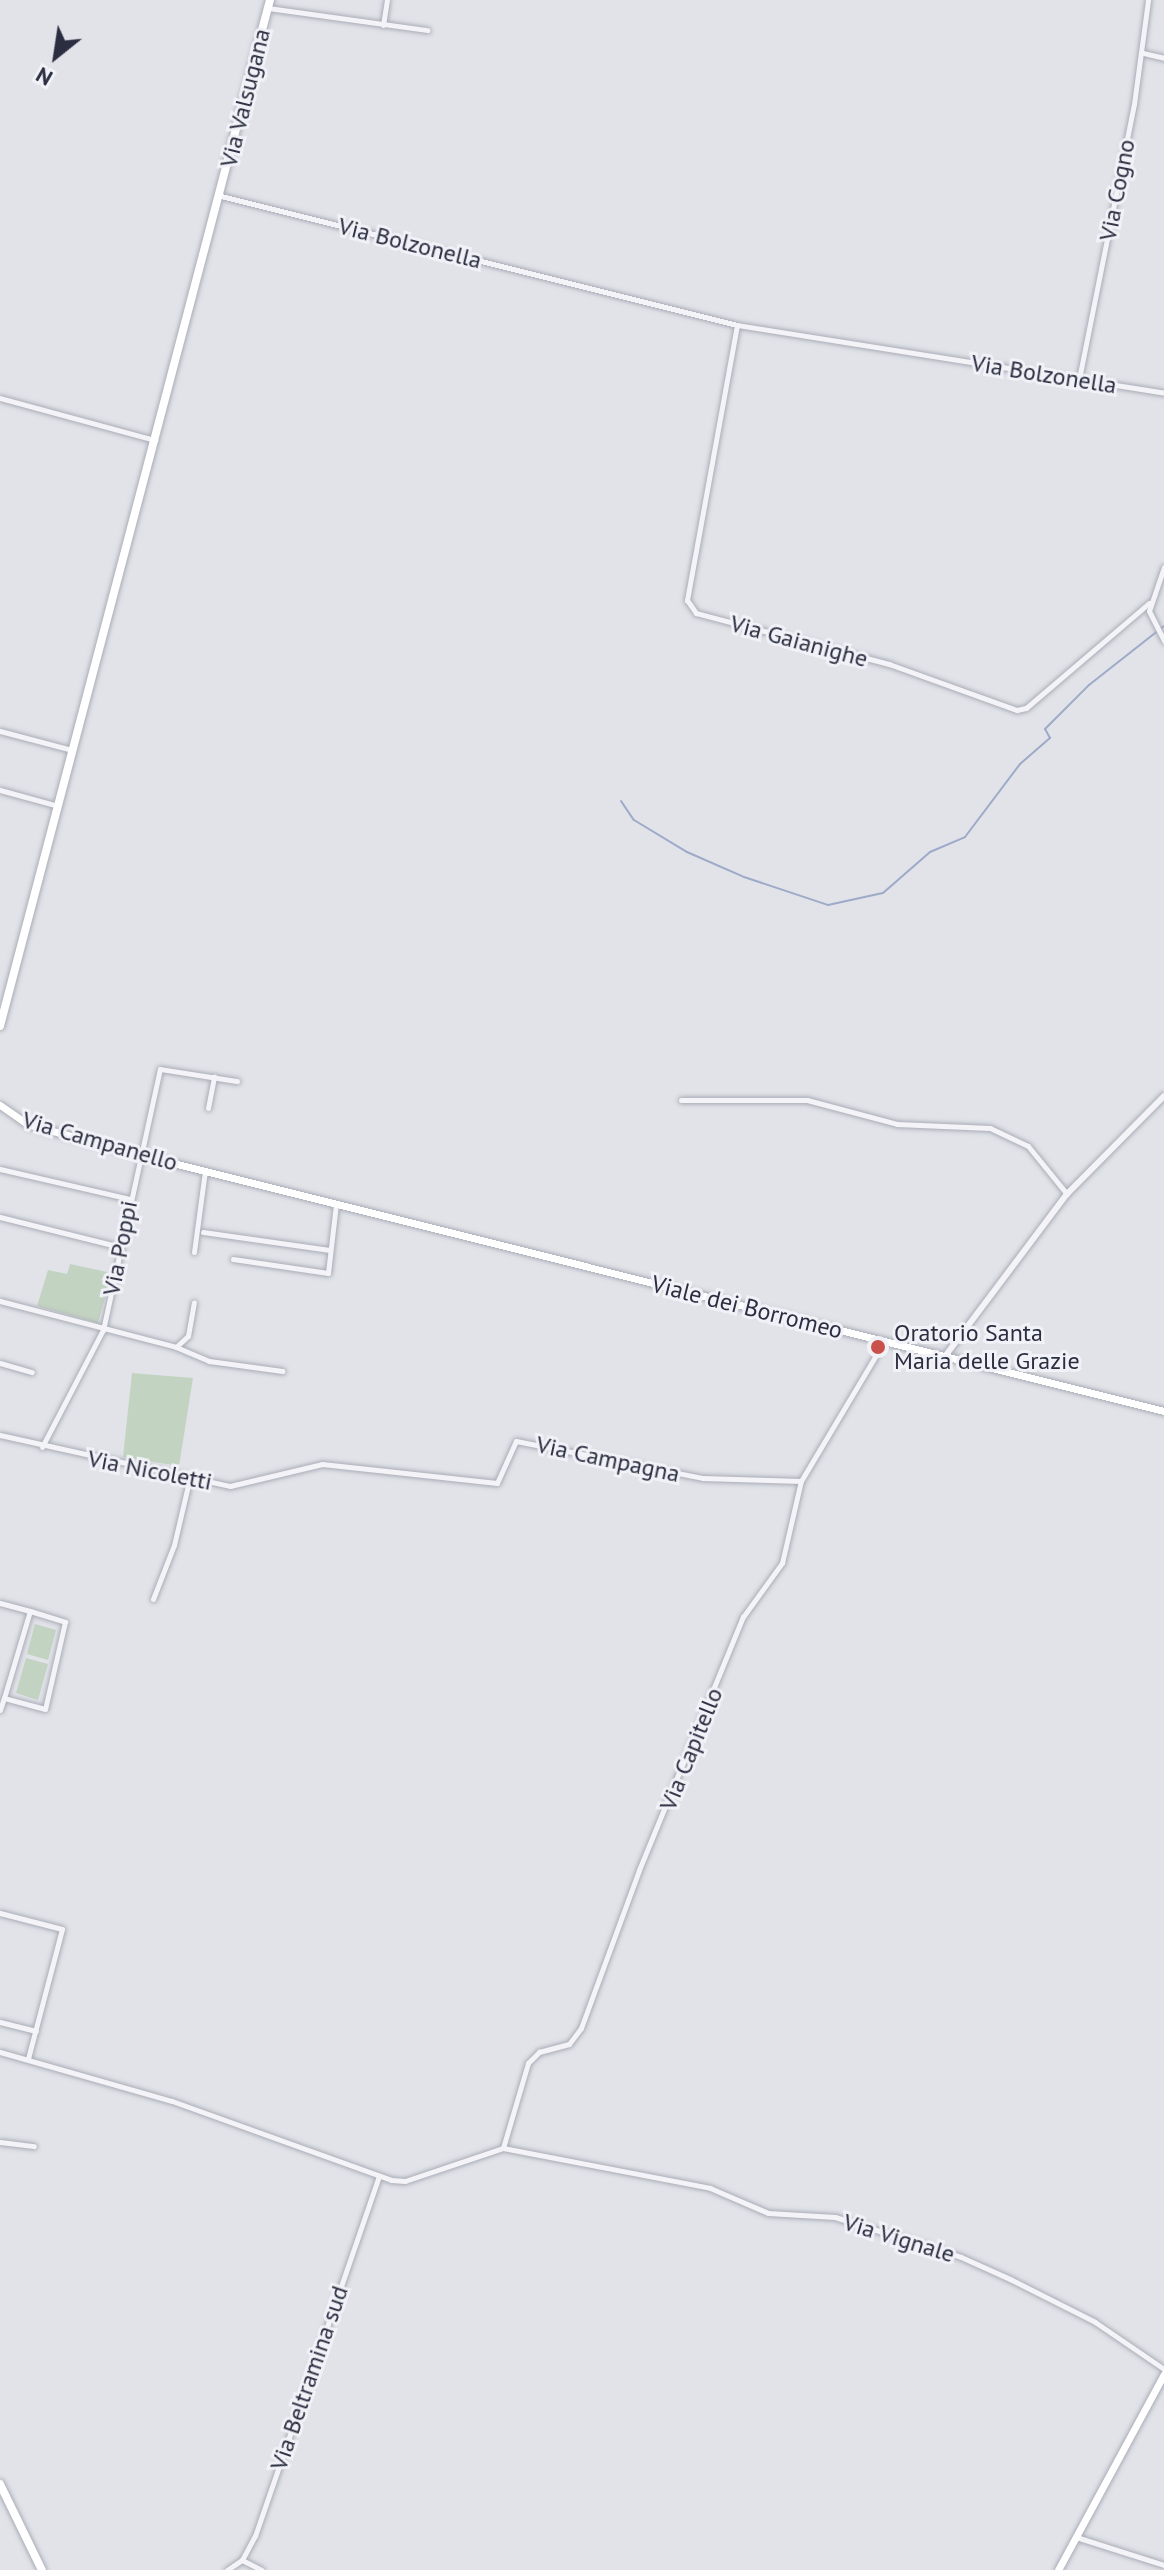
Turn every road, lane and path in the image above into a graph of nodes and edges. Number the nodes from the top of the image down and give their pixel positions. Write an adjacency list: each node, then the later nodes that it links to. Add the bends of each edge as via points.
1 (387, 0): 4 (street)
2 (1148, 0): 6 (street, Via Cogno)
3 (269, 4): 4 (street); 8 (main road, Via Valsugana)
4 (383, 25): 5 (street)
5 (427, 30)
6 (1143, 53): 7 (street); 10 (street, Via Cogno)
7 (1164, 58)
8 (221, 196): 9 (street, Via Bolzonella); 13 (main road)
9 (737, 325): 10 (street, Via Bolzonella); 15 (street, Via Gaianighe, via 687,600 696,613 889,664 1017,710 1035,701)
10 (1079, 379): 11 (street, Via Bolzonella)
11 (1164, 393)
12 (0, 398): 13 (street)
13 (156, 440): 18 (main road)
14 (1164, 567): 15 (street)
15 (1149, 603): 16 (street)
16 (1164, 641)
17 (0, 731): 18 (street)
18 (72, 750): 20 (main road)
19 (0, 790): 20 (street)
20 (58, 806): 21 (main road)
21 (0, 1026)
22 (214, 1077): 23 (street, Via Poppi); 27 (street); 28 (street, Via Poppi, via 160,1069)
23 (237, 1081)
24 (1164, 1096): 31 (street)
25 (681, 1100): 31 (street, via 807,1100 897,1124 990,1128 1028,1146)
26 (0, 1105): 28 (main road, Via Campanello, via 27,1124)
27 (208, 1108)
28 (141, 1155): 30 (main road, Via Campanello); 32 (street, Via Poppi)
29 (0, 1169): 32 (street)
30 (205, 1170): 33 (main road, Via Campanello); 39 (street, Via Campanello)
31 (1067, 1194): 46 (street)
32 (130, 1199): 37 (street, Via Poppi)
33 (336, 1203): 34 (main road, Via Campanello); 38 (street)
34 (376, 1215): 44 (main road, Viale dei Borromeo)
35 (0, 1217): 37 (street)
36 (203, 1232): 38 (street)
37 (120, 1247): 43 (street, Via Poppi)
38 (330, 1250): 40 (street, via 328,1273)
39 (194, 1252)
40 (233, 1259)
41 (0, 1301): 43 (street)
42 (194, 1303): 45 (street, via 188,1336)
43 (103, 1330): 45 (street); 52 (street, Via Poppi)
44 (885, 1340): 46 (main road, Viale dei Borromeo); 55 (street, Via Capitello)
45 (176, 1347): 48 (street, via 209,1361)
46 (946, 1355): 50 (main road, Viale dei Borromeo)
47 (0, 1363): 49 (street)
48 (282, 1371)
49 (32, 1372)
50 (1164, 1411)
51 (0, 1435): 52 (street, Via Nicoletti)
52 (42, 1447): 54 (street, Via Nicoletti)
53 (348, 1465): 54 (street, Via Nicoletti, via 322,1464 241,1485); 55 (street, Via Campagna, via 497,1483 516,1441 703,1478)
54 (190, 1477): 56 (street, via 174,1545)
55 (801, 1481): 68 (street, Via Capitello, via 782,1563 743,1617 581,2028 569,2044 539,2052 528,2063)
56 (153, 1599)
57 (0, 1603): 58 (street)
58 (30, 1611): 59 (street); 59 (street, via 63,1620 67,1626 45,1709)
59 (4, 1698): 60 (street)
60 (0, 1710)
61 (0, 1913): 63 (street, via 62,1929)
62 (0, 2022): 63 (street)
63 (36, 2031): 65 (street)
64 (0, 2052): 65 (street, Via Vignale)
65 (28, 2059): 69 (street, Via Vignale, via 172,2101)
66 (0, 2142): 67 (street)
67 (34, 2146)
68 (503, 2148): 69 (street, Via Vignale, via 405,2181); 70 (street, Via Vignale, via 710,2188 768,2213 835,2217 961,2257 1084,2316)
69 (379, 2176): 73 (street, Via Beltramina sud, via 255,2536)
70 (1164, 2372): 72 (main road)
71 (0, 2484): 75 (main road)
72 (1076, 2537): 74 (street); 78 (main road)
73 (242, 2560): 76 (street); 77 (street)
74 (1164, 2565)
75 (42, 2570)
76 (227, 2570)
77 (262, 2570)
78 (1058, 2570)

